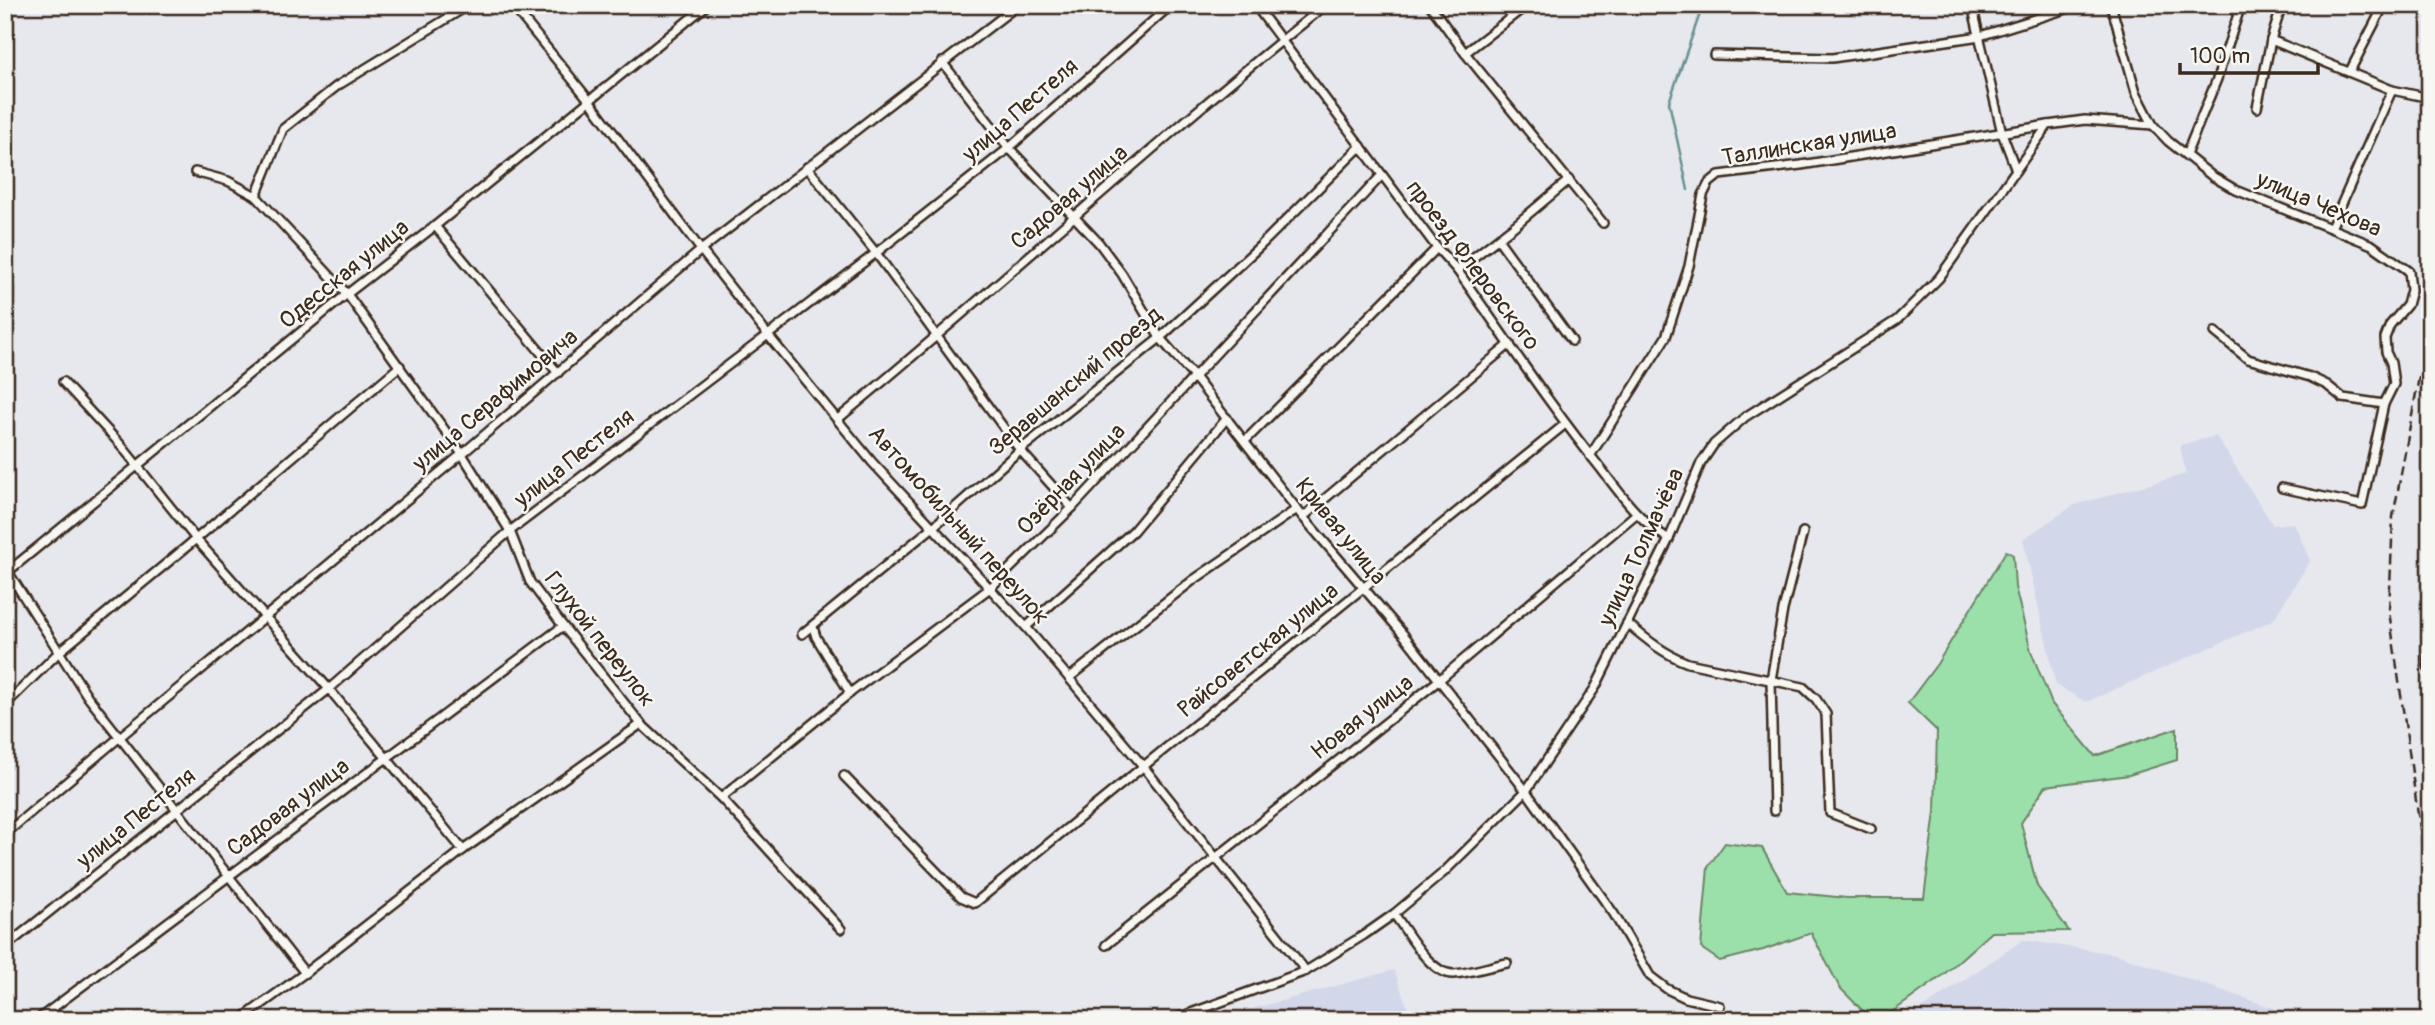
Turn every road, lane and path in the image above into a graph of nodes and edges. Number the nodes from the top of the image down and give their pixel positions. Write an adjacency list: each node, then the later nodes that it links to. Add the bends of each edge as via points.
1 (469, 5): 38 (street, via 338,86 283,129)
2 (512, 5): 25 (street, Автомобильный переулок)
3 (707, 5): 25 (street, Одесская улица)
4 (1018, 5): 21 (street, улица Серафимовича)
5 (1171, 5): 31 (street, улица Пестеля)
6 (1255, 5): 17 (street, проезд Флеровского)
7 (1326, 5): 17 (street, Садовая улица)
8 (1430, 5): 19 (street)
9 (1527, 5): 19 (street)
10 (1972, 5): 16 (street)
11 (2079, 5): 16 (street)
12 (2111, 5): 28 (street, via 2136,92)
13 (2241, 5): 32 (street)
14 (2283, 5): 18 (street)
15 (2384, 5): 22 (street)
16 (1980, 36): 20 (street, via 1832,58); 29 (street)
17 (1281, 40): 30 (street, проезд Флеровского); 39 (street, Садовая улица)
18 (2271, 40): 22 (street); 26 (street)
19 (1465, 53): 37 (street)
20 (1714, 55)
21 (942, 62): 31 (street, Кривая улица); 33 (street, улица Серафимовича)
22 (2350, 71): 23 (street)
23 (2392, 90): 24 (street); 42 (street)
24 (2430, 98)
25 (589, 100): 41 (street, Одесская улица); 45 (street, Автомобильный переулок)
26 (2257, 108)
27 (2048, 125): 28 (street, via 2085,120); 29 (street, Таллинская улица); 34 (street, улица Толмачёва)
28 (2153, 125): 32 (street, улица Чехова)
29 (2002, 133): 34 (street); 66 (street, Таллинская улица, via 1718,175 1703,195 1689,266 1666,337)
30 (1361, 146): 36 (street, проезд Флеровского); 52 (street, Зеравшанский проезд)
31 (1009, 148): 39 (street, Кривая улица); 46 (street, улица Пестеля)
32 (2186, 155): 42 (street, улица Чехова, via 2236,190)
33 (807, 167): 45 (street, улица Серафимовича); 46 (street)
34 (2017, 170): 77 (street, улица Толмачёва, via 1939,278 1896,320 1745,417 1714,444 1701,463)
35 (195, 172): 38 (street, Глухой переулок, via 228,181)
36 (1382, 175): 44 (street, проезд Флеровского); 57 (street, Озёрная улица)
37 (1569, 180): 40 (street); 43 (street)
38 (256, 196): 48 (street, Глухой переулок)
39 (1074, 218): 51 (street, Садовая улица); 52 (street, Кривая улица, via 1122,274)
40 (1603, 223)
41 (435, 226): 48 (street, Одесская улица); 56 (street)
42 (2331, 228): 59 (street, улица Чехова, via 2372,245 2409,271 2407,305 2385,338 2394,384)
43 (1498, 239): 47 (street); 53 (street)
44 (1437, 248): 47 (street, проезд Флеровского); 63 (street)
45 (701, 250): 50 (street, Автомобильный переулок); 56 (street, улица Серафимовича)
46 (876, 253): 50 (street, улица Пестеля); 51 (street)
47 (1457, 270): 54 (street, проезд Флеровского)
48 (347, 294): 55 (street, Глухой переулок); 67 (street, Одесская улица)
49 (2215, 332): 59 (street, via 2248,359 2310,377 2343,397)
50 (767, 334): 61 (street, Автомобильный переулок); 74 (street, улица Пестеля)
51 (937, 338): 61 (street, Садовая улица); 64 (street)
52 (1160, 338): 57 (street, Кривая улица); 64 (street, Зеравшанский проезд)
53 (1572, 341)
54 (1510, 344): 62 (street, проезд Флеровского); 72 (street)
55 (400, 366): 65 (street, Глухой переулок); 76 (street)
56 (558, 373): 65 (street, улица Серафимовича)
57 (1195, 377): 60 (street, Кривая улица); 69 (street, Озёрная улица)
58 (63, 382): 67 (street)
59 (2384, 404): 68 (street, улица Чехова, via 2362,505)
60 (1227, 418): 63 (street, Кривая улица); 85 (street, via 1133,531)
61 (838, 419): 73 (street, Автомобильный переулок)
62 (1564, 425): 66 (street, проезд Флеровского); 80 (street, Райсоветская улица)
63 (1245, 441): 70 (street, Кривая улица)
64 (1020, 450): 69 (street); 73 (street, Зеравшанский проезд)
65 (462, 454): 74 (street, Глухой переулок); 81 (street, улица Серафимовича)
66 (1590, 456): 71 (street, проезд Флеровского)
67 (138, 468): 76 (street); 78 (street, Одесская улица)
68 (2281, 488)
69 (1072, 508): 79 (street, Озёрная улица)
70 (1297, 509): 72 (street, Кривая улица); 90 (street, via 1192,581)
71 (1636, 514): 77 (street, проезд Флеровского); 92 (street, Новая улица)
72 (1303, 517): 80 (street, Кривая улица)
73 (933, 527): 79 (street, Автомобильный переулок); 84 (street, Зеравшанский проезд)
74 (510, 531): 83 (street, Глухой переулок, via 530,582); 93 (street, улица Пестеля)
75 (1803, 532): 91 (street)
76 (196, 539): 81 (street); 87 (street)
77 (1669, 539): 82 (street, улица Толмачёва)
78 (6, 573): 87 (street)
79 (990, 588): 85 (street, Автомобильный переулок); 94 (street, Озёрная улица)
80 (1363, 590): 92 (street, Кривая улица); 99 (street, Райсоветская улица)
81 (266, 617): 93 (street); 97 (street, улица Серафимовича)
82 (1627, 623): 91 (street, via 1671,657); 101 (street, улица Толмачёва, via 1595,688)
83 (563, 626): 96 (street, Глухой переулок); 98 (street, Садовая улица)
84 (813, 627): 86 (street, Зеравшанский проезд); 94 (street)
85 (1026, 627): 90 (street, Автомобильный переулок)
86 (802, 634)
87 (58, 653): 95 (street); 97 (street)
88 (2430, 656): 89 (main road)
89 (2430, 666)
90 (1069, 678): 99 (street, Автомобильный переулок)
91 (1771, 680): 104 (street); 105 (street, via 1803,687 1821,706 1826,714 1830,813)
92 (1438, 681): 101 (street, Кривая улица); 108 (street, Новая улица)
93 (329, 689): 98 (street); 103 (street, улица Пестеля)
94 (850, 693): 102 (street, Озёрная улица)
95 (5, 705)
96 (641, 724): 102 (street, Глухой переулок); 107 (street)
97 (121, 736): 103 (street); 106 (street, улица Серафимовича)
98 (387, 758): 107 (street); 109 (street, Садовая улица)
99 (1143, 766): 100 (street, Райсоветская улица, via 975,903 961,897); 108 (street, Автомобильный переулок)
100 (844, 776)
101 (1527, 791): 110 (street, улица Толмачёва); 117 (street, Кривая улица, via 1614,914 1650,976 1686,998)
102 (721, 799): 111 (street, Глухой переулок)
103 (176, 810): 109 (street); 113 (street, улица Пестеля)
104 (1774, 811)
105 (1871, 829)
106 (5, 834)
107 (463, 850): 116 (street)
108 (1215, 858): 112 (street, Новая улица); 115 (street, Автомобильный переулок)
109 (229, 875): 116 (street); 118 (street, Садовая улица)
110 (1394, 914): 114 (street, via 1439,970 1452,975); 115 (street, улица Толмачёва)
111 (841, 929)
112 (1106, 945)
113 (5, 947)
114 (1507, 962)
115 (1307, 971): 120 (street, улица Толмачёва)
116 (305, 973): 119 (street)
117 (1720, 1006)
118 (37, 1020)
119 (240, 1020)
120 (1172, 1020)

